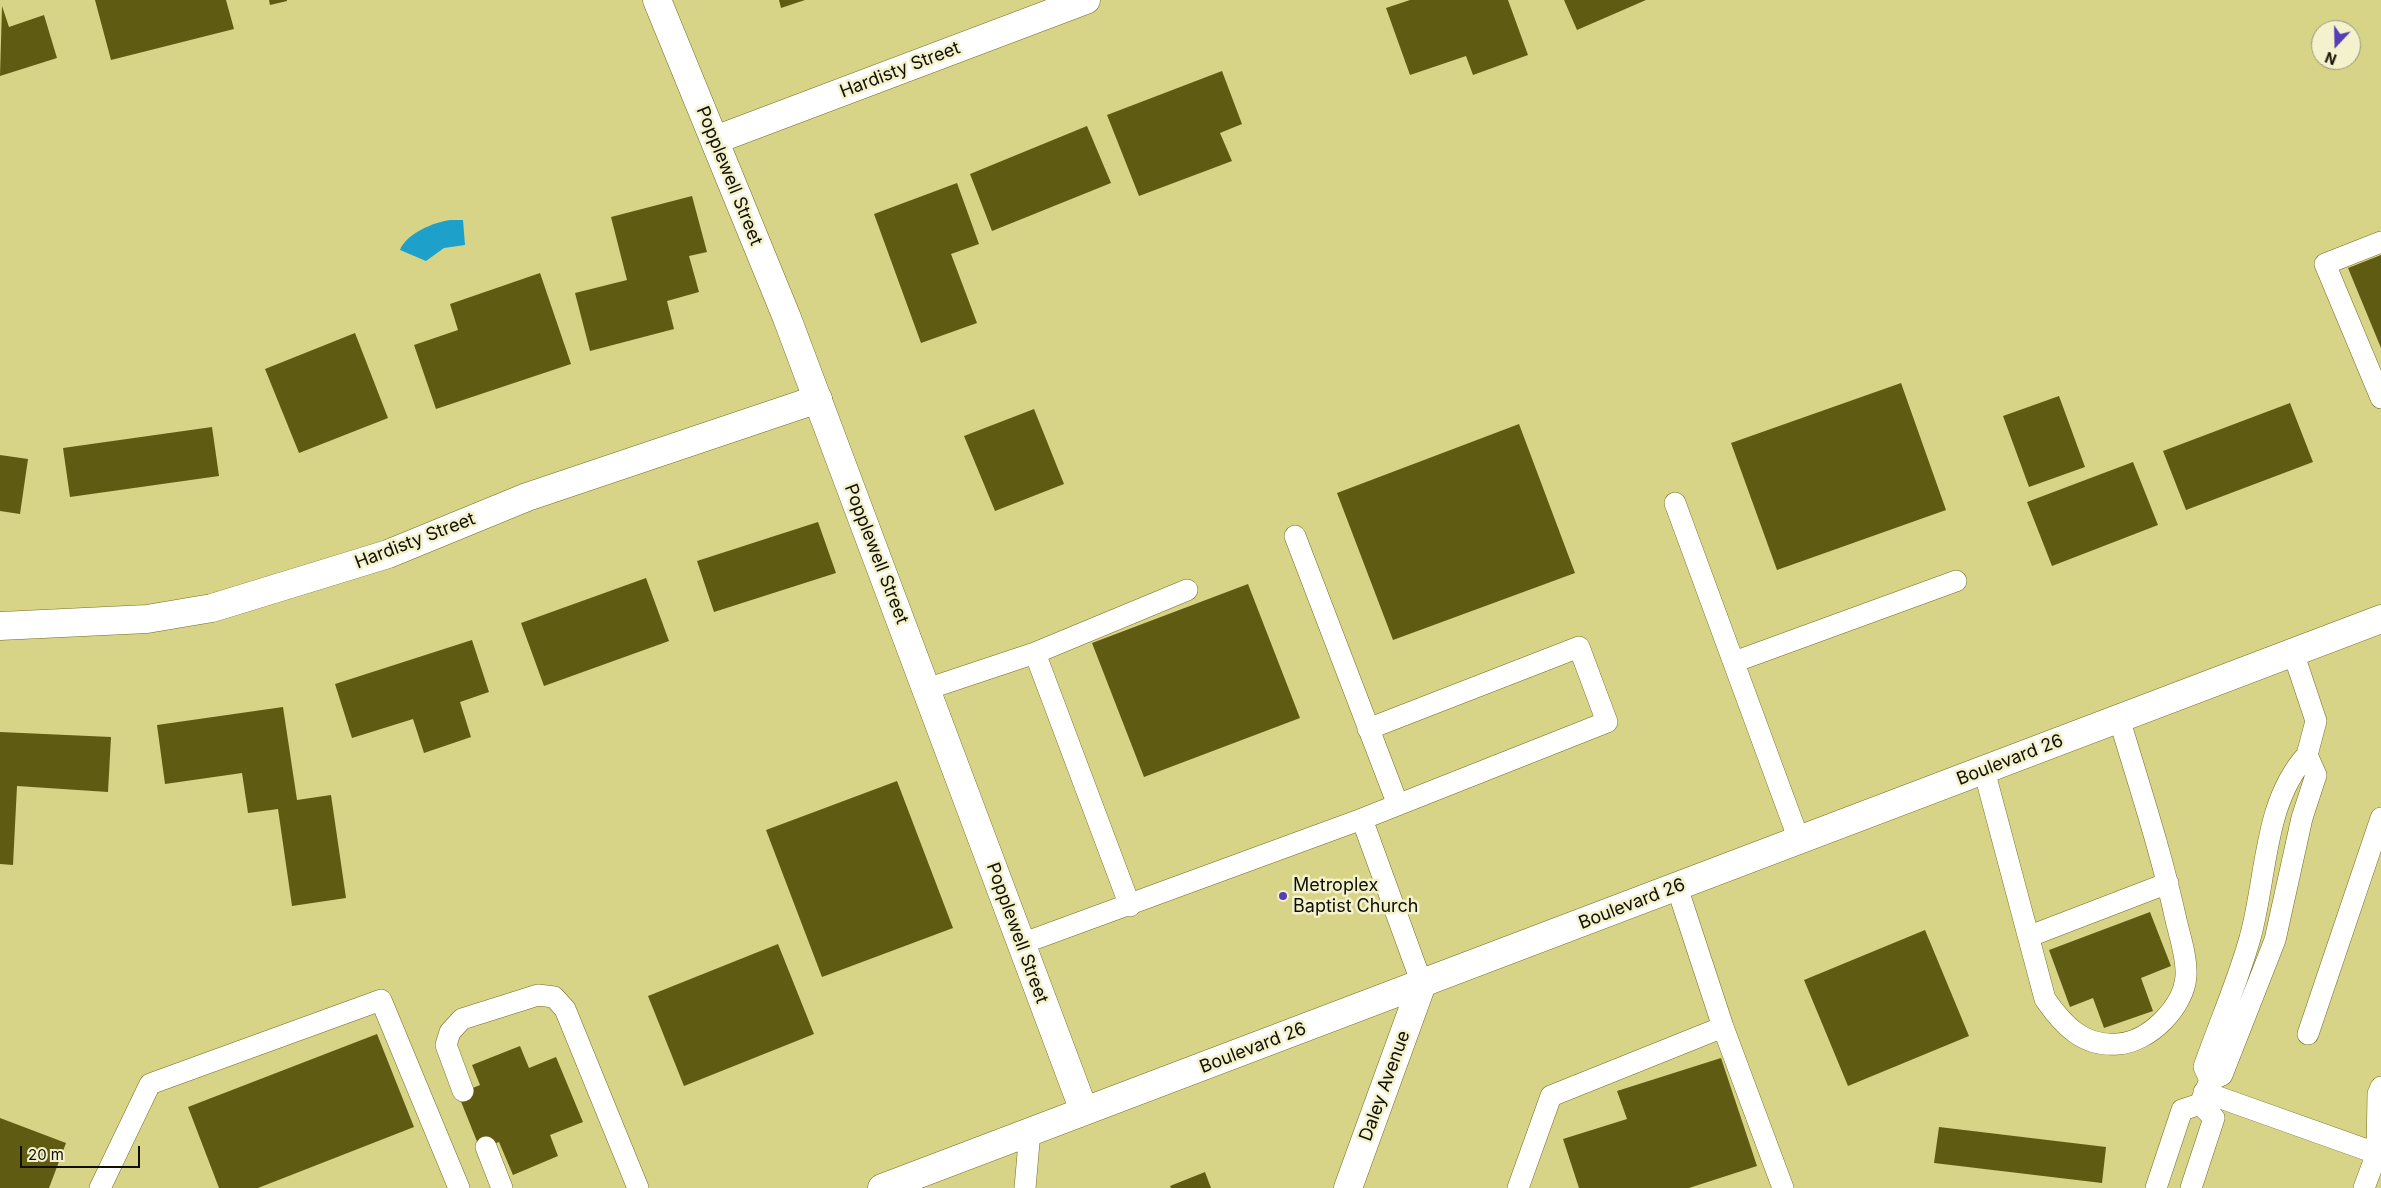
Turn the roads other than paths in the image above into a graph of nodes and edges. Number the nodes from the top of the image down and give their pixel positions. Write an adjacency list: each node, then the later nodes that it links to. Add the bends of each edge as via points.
1 (657, 0): 3 (street, Popplewell Street)
2 (1086, 0): 3 (street, Hardisty Street)
3 (715, 140): 6 (street, Popplewell Street)
4 (2381, 242): 5 (lane, via 2325,264)
5 (2381, 398)
6 (818, 400): 12 (street, Hardisty Street, via 527,497 388,554 212,608 147,619); 16 (street, Popplewell Street)
7 (1675, 503): 15 (lane)
8 (1295, 536): 18 (lane)
9 (1956, 582): 15 (lane)
10 (1187, 590): 14 (lane)
11 (2381, 619): 13 (street, Boulevard 26)
12 (0, 626)
13 (2293, 652): 17 (street, Boulevard 26); 34 (lane, via 2316,721 2307,755 2316,775 2302,818 2275,940 2222,1075)
14 (1035, 653): 16 (lane); 26 (lane)
15 (1734, 662): 23 (lane)
16 (927, 690): 28 (street, Popplewell Street)
17 (2119, 718): 19 (street, Boulevard 26); 24 (lane)
18 (1368, 729): 20 (lane); 20 (lane, via 1579,648 1607,722)
19 (1984, 770): 23 (street, Boulevard 26); 27 (lane)
20 (1398, 805): 22 (lane)
21 (2381, 818): 31 (lane)
22 (1362, 819): 26 (lane); 29 (lane)
23 (1799, 840): 25 (street, Boulevard 26)
24 (2168, 883): 27 (lane); 27 (lane, via 2184,955 2184,986 2169,1014 2157,1027 2137,1040 2118,1044 2097,1042 2075,1034 2060,1021 2045,998)
25 (1677, 887): 29 (street, Boulevard 26); 30 (lane)
26 (1130, 906): 28 (lane)
27 (2030, 936)
28 (1021, 944): 35 (street, Popplewell Street)
29 (1422, 984): 35 (street, Boulevard 26); 45 (street, Daley Avenue)
30 (1723, 1027): 46 (lane, via 1551,1096); 47 (lane)
31 (2308, 1034)
32 (2381, 1088): 38 (lane, via 2378,1094)
33 (463, 1091): 42 (lane, via 446,1045 450,1032 462,1018 538,995 554,998 565,1009)
34 (2205, 1092): 38 (lane); 48 (lane, via 2182,1110); 49 (lane, via 2214,1118)
35 (1084, 1111): 36 (street, Boulevard 26)
36 (1030, 1131): 43 (street, Boulevard 26); 44 (lane)
37 (486, 1147): 39 (lane)
38 (2379, 1154): 50 (lane)
39 (501, 1184)
40 (100, 1188): 41 (lane, via 150,1084 381,1000)
41 (459, 1188)
42 (638, 1188)
43 (882, 1188)
44 (1025, 1188)
45 (1348, 1188)
46 (1518, 1188)
47 (1783, 1188)
48 (2156, 1188)
49 (2191, 1188)
50 (2364, 1188)

